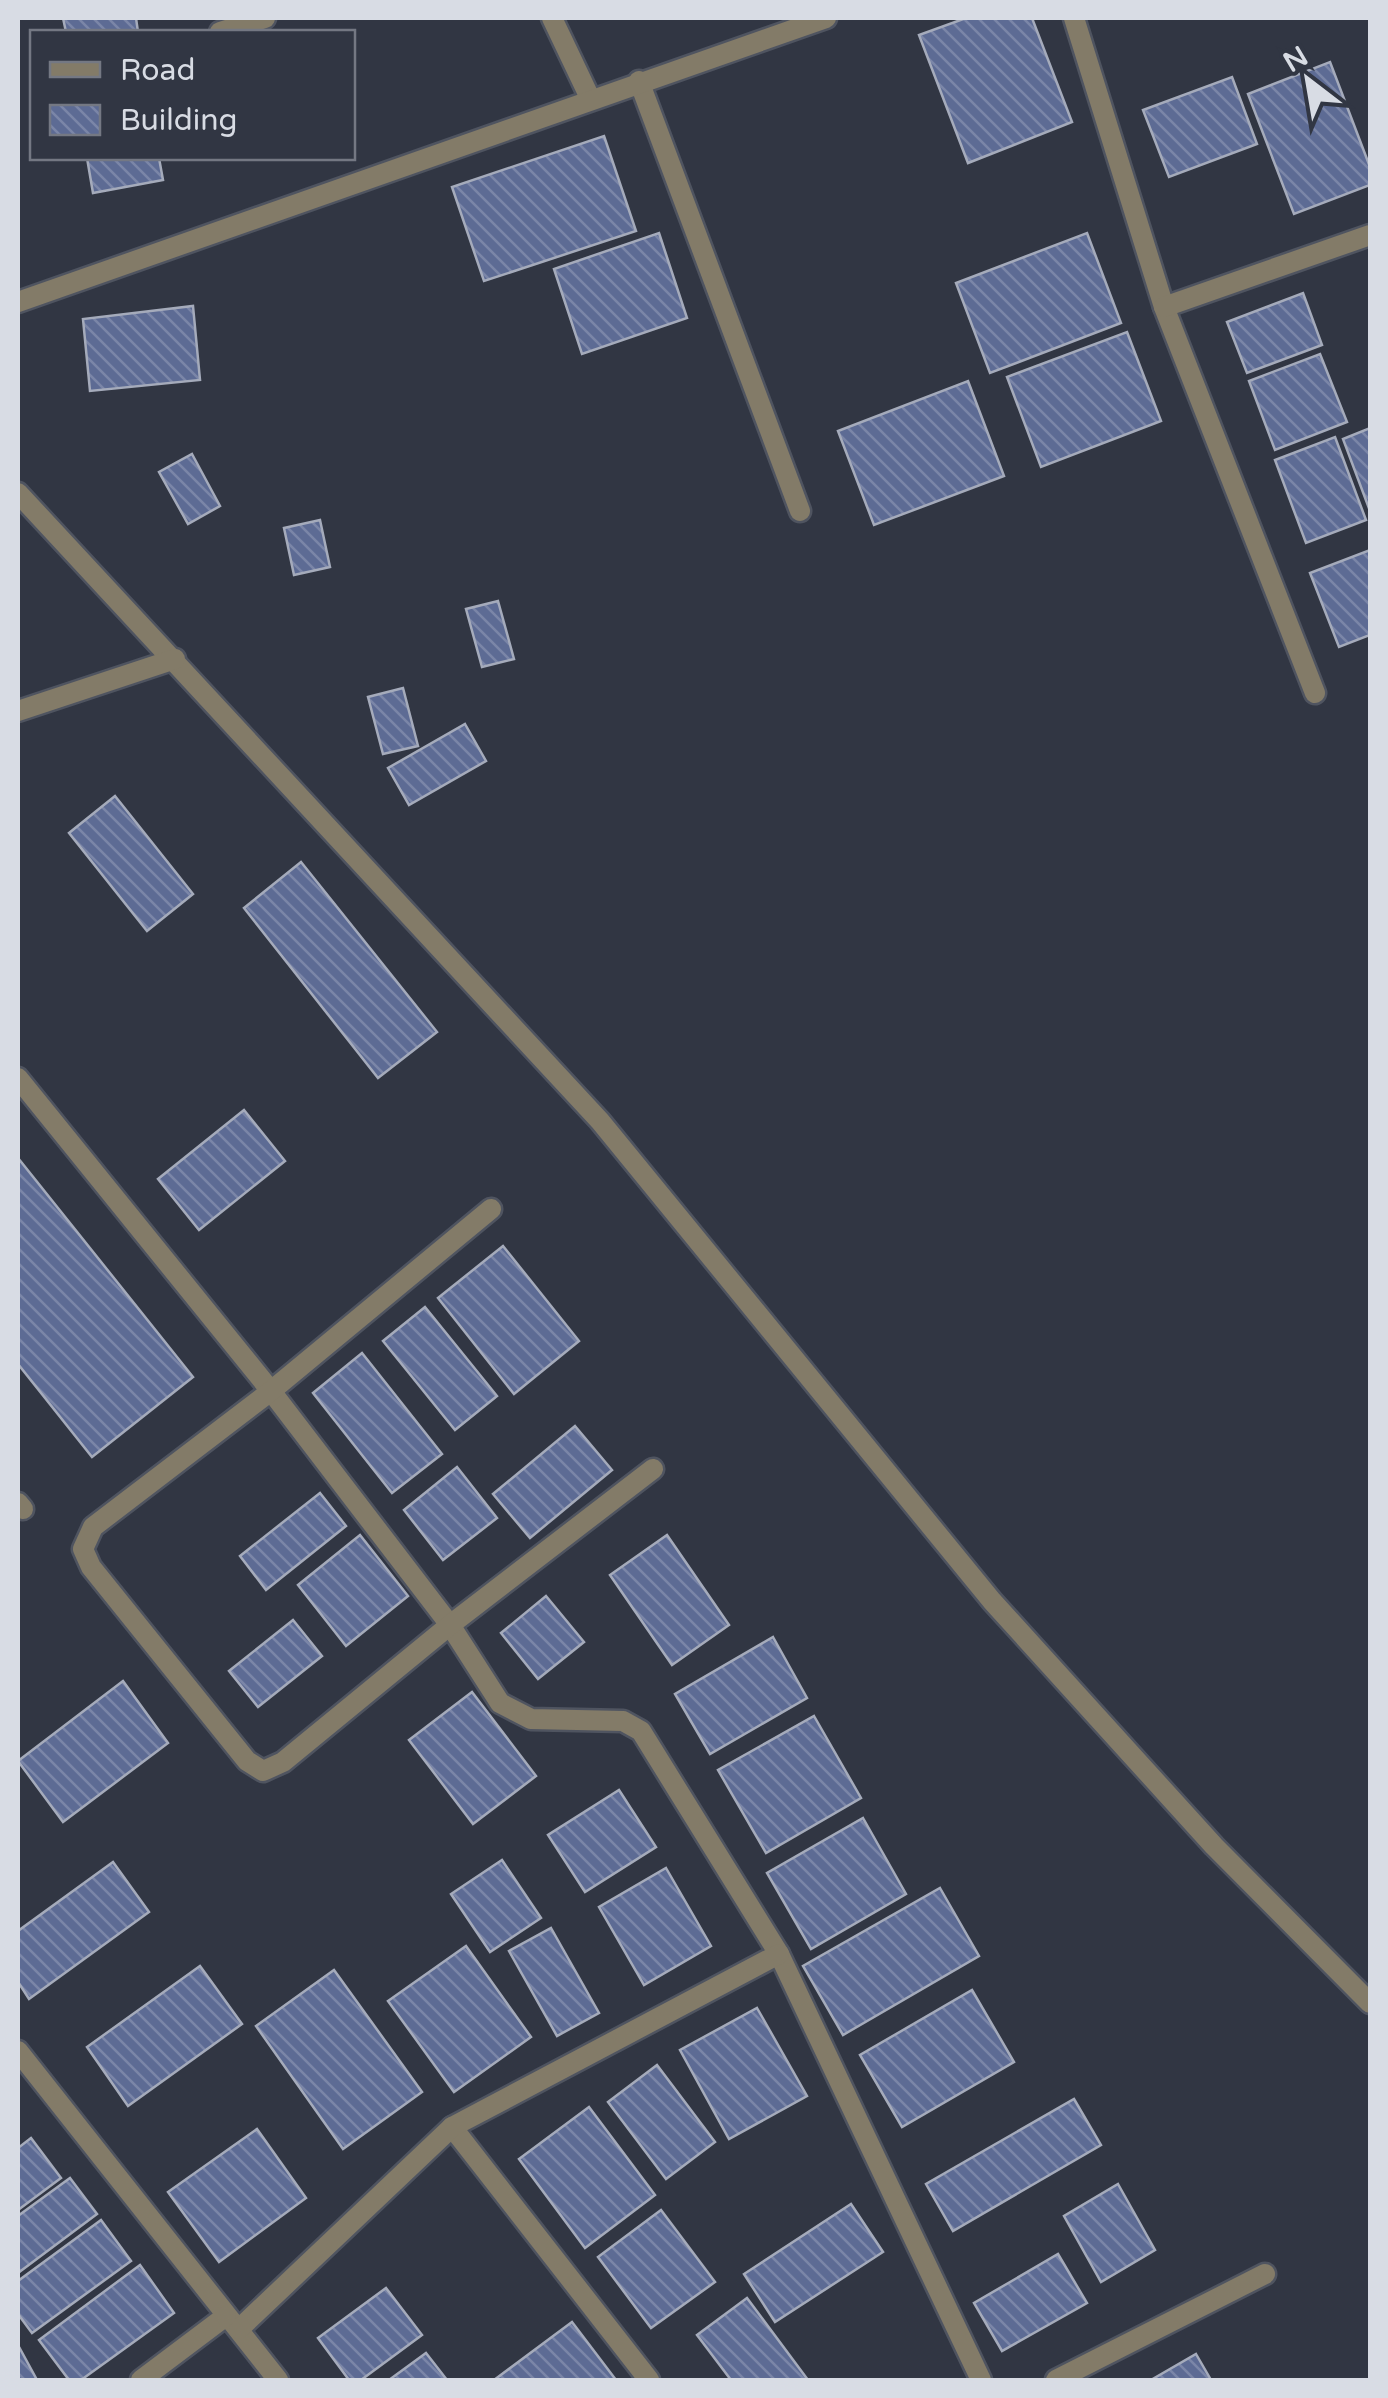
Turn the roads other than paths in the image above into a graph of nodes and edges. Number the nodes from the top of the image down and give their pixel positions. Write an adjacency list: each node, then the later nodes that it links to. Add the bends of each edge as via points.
1 (265, 18): 5 (street)
2 (552, 18): 7 (street)
3 (826, 18): 6 (street)
4 (1074, 18): 10 (street)
5 (226, 30)
6 (639, 81): 7 (street); 12 (street)
7 (590, 98): 9 (street)
8 (1370, 234): 10 (street)
9 (18, 302)
10 (1164, 307): 14 (street)
11 (18, 492): 13 (street)
12 (800, 510)
13 (175, 659): 15 (street); 22 (street, via 600,1121 992,1601 1214,1846)
14 (1315, 693)
15 (18, 711)
16 (18, 1078): 18 (street)
17 (492, 1209): 18 (street)
18 (271, 1390): 20 (street); 20 (street, via 93,1527 83,1549 91,1567 262,1771 282,1762)
19 (653, 1469): 20 (street)
20 (450, 1625): 21 (street, via 500,1703 531,1719 623,1720 641,1731)
21 (779, 1954): 24 (street); 30 (street)
22 (1370, 2003)
23 (18, 2052): 26 (street)
24 (452, 2127): 26 (street); 29 (street)
25 (1266, 2274): 31 (street)
26 (232, 2323): 27 (street); 28 (street)
27 (141, 2380)
28 (278, 2380)
29 (649, 2380)
30 (982, 2380)
31 (1056, 2380)

